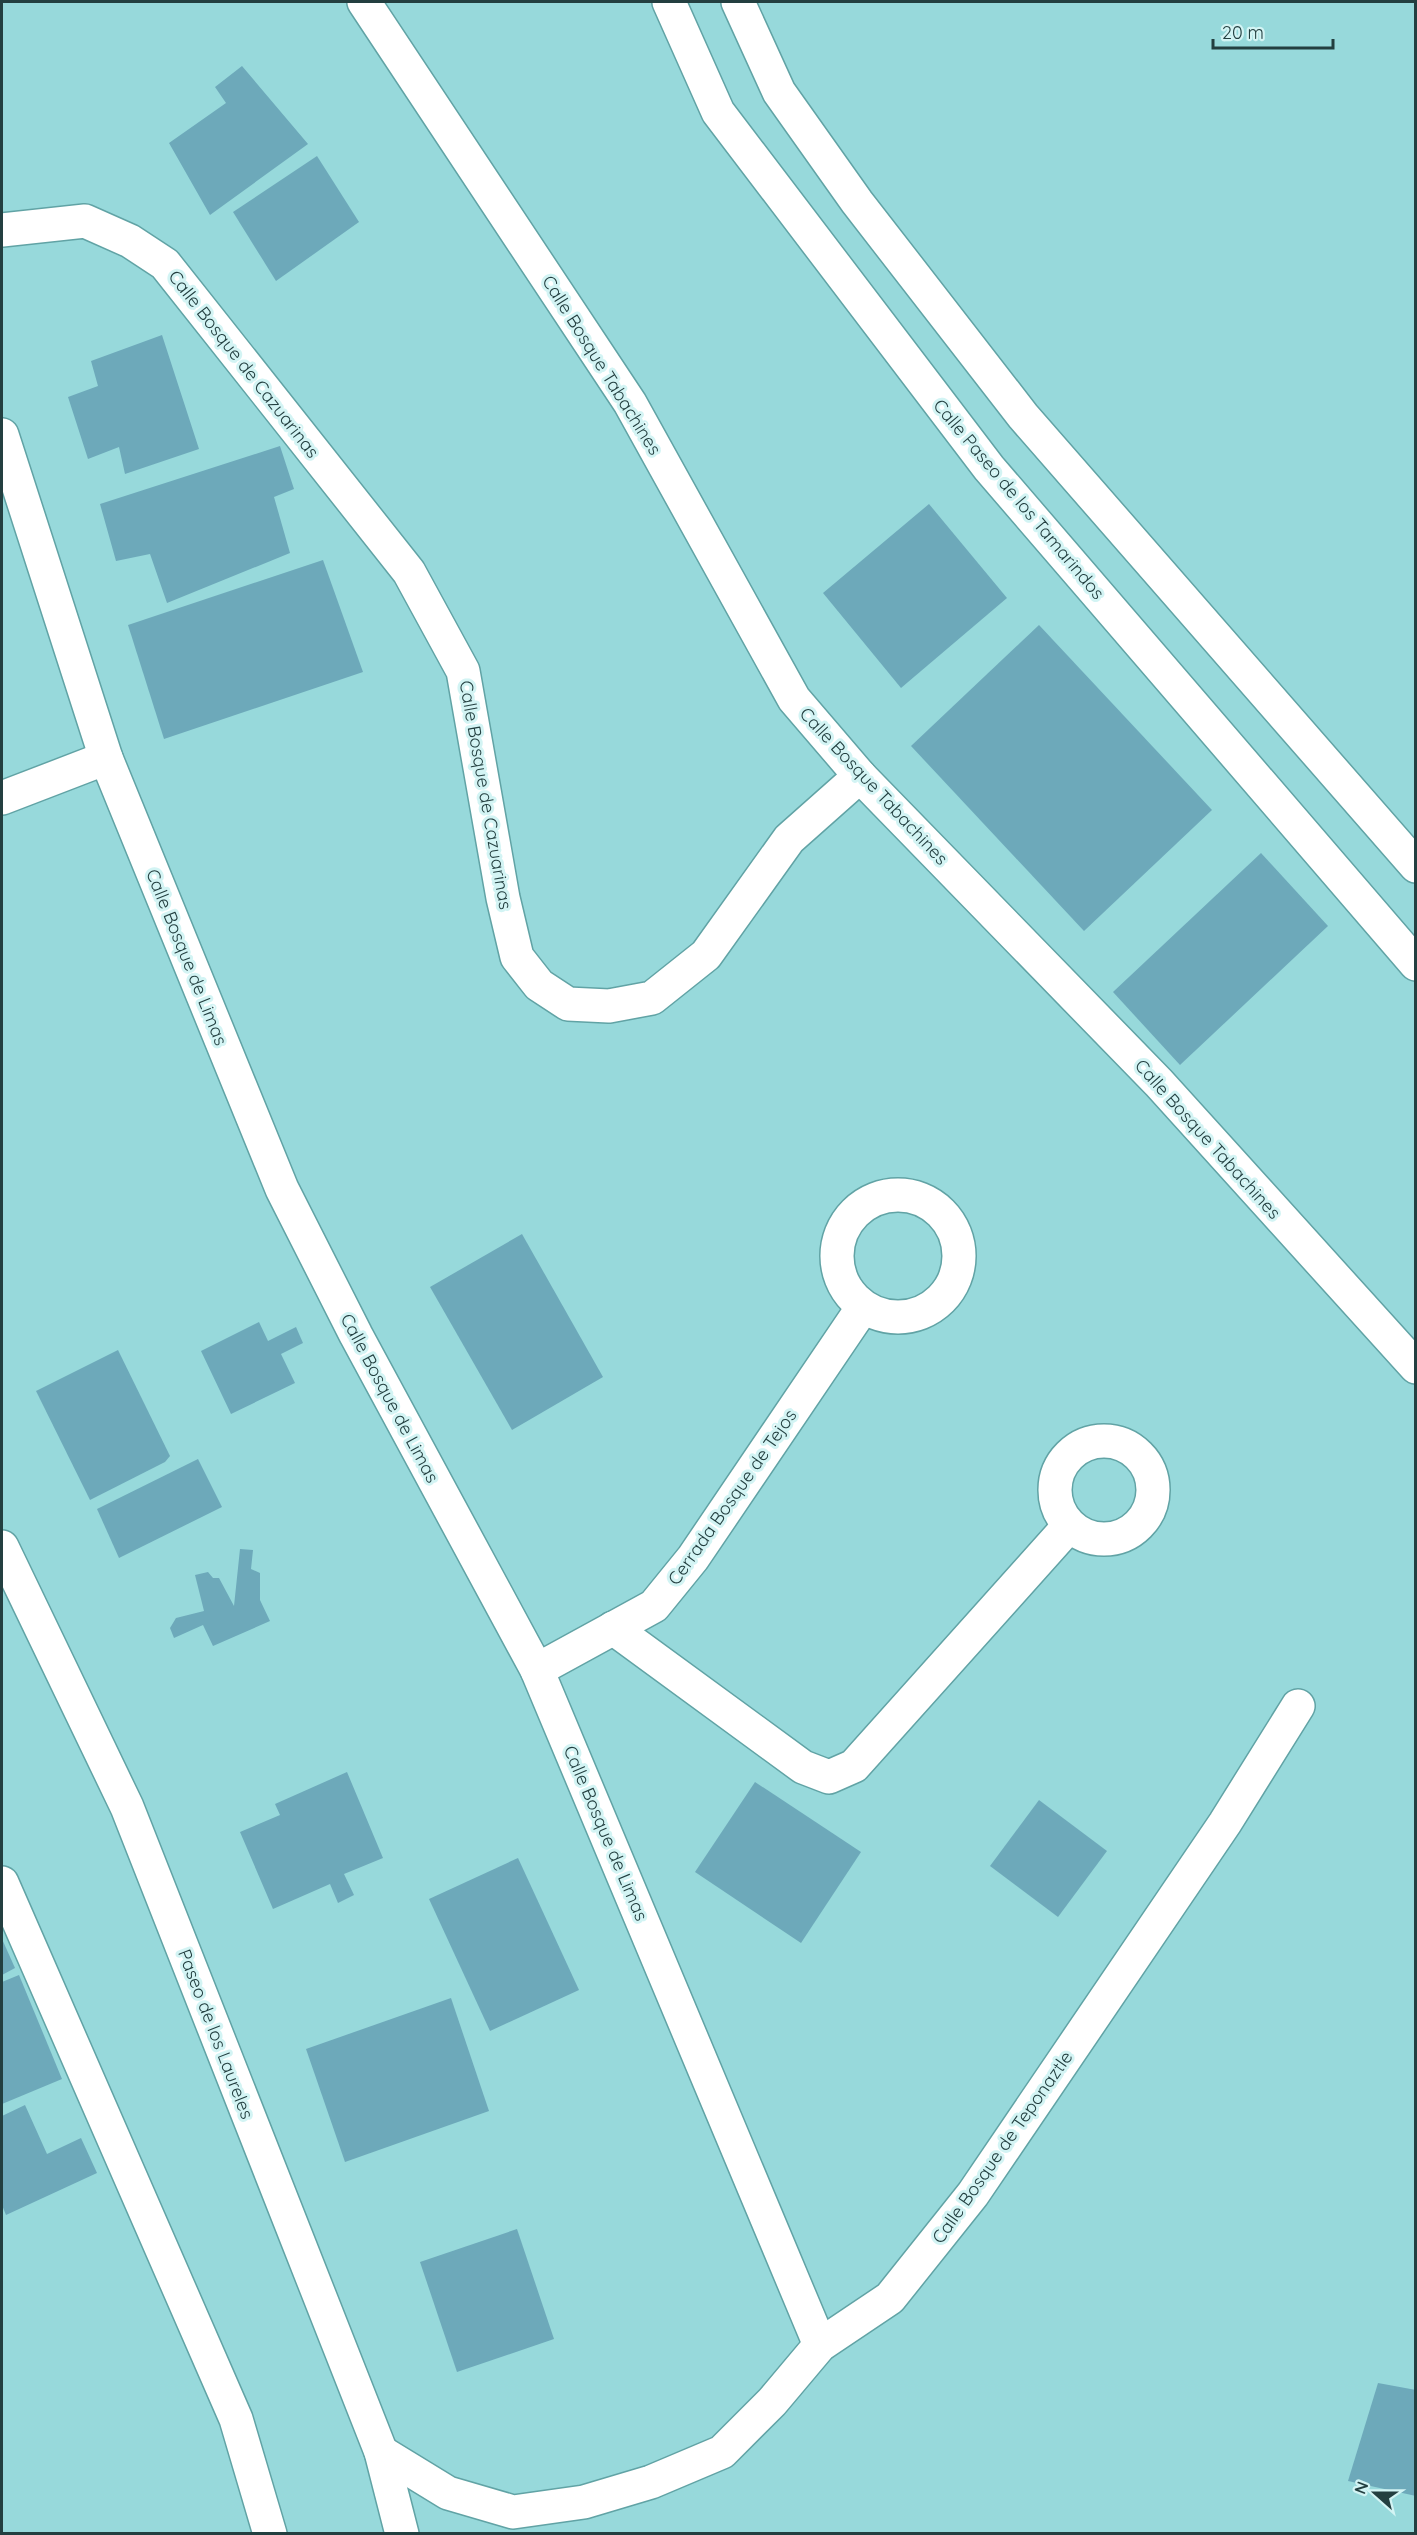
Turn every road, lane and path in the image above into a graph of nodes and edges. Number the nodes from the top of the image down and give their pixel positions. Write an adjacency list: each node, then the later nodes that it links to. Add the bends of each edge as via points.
1 (364, 2): 7 (street, Calle Bosque Tabachines, via 630,403 794,699)
2 (669, 2): 10 (street, Calle Paseo de los Tamarindos, via 718,112 989,468)
3 (738, 2): 9 (street, via 779,92 858,202 1023,416)
4 (2, 230): 7 (street, Calle Bosque de Cazuarinas, via 85,221 130,241 165,264 409,572 463,671 517,957 539,985 568,1004 609,1006 652,998 706,955 789,839)
5 (2, 435): 6 (street, Calle Bosque de Limas)
6 (106, 758): 8 (street); 16 (street, Calle Bosque de Limas, via 282,1189 356,1335)
7 (860, 776): 12 (street, Calle Bosque Tabachines, via 1159,1083)
8 (2, 798)
9 (1416, 866)
10 (1416, 964)
11 (862, 1307): 15 (street, Cerrada Bosque de Tejos, via 693,1558 654,1606)
12 (1416, 1367)
13 (1069, 1526): 15 (street, via 854,1766 830,1777 803,1767)
14 (2, 1547): 20 (street, Paseo de los Laureles, via 127,1807)
15 (613, 1628): 16 (street, Cerrada Bosque de Tejos)
16 (537, 1670): 19 (street, Calle Bosque de Limas)
17 (1298, 1706): 19 (street, Calle Bosque de Teponaztle, via 1225,1823 973,2194 890,2298)
18 (2, 1883): 21 (street, via 236,2419)
19 (820, 2345): 20 (street, Calle Bosque de Teponaztle, via 772,2402 722,2452 651,2482 584,2502 513,2512 448,2493)
20 (381, 2452): 22 (street, Paseo de los Laureles)
21 (270, 2534)
22 (402, 2534)

